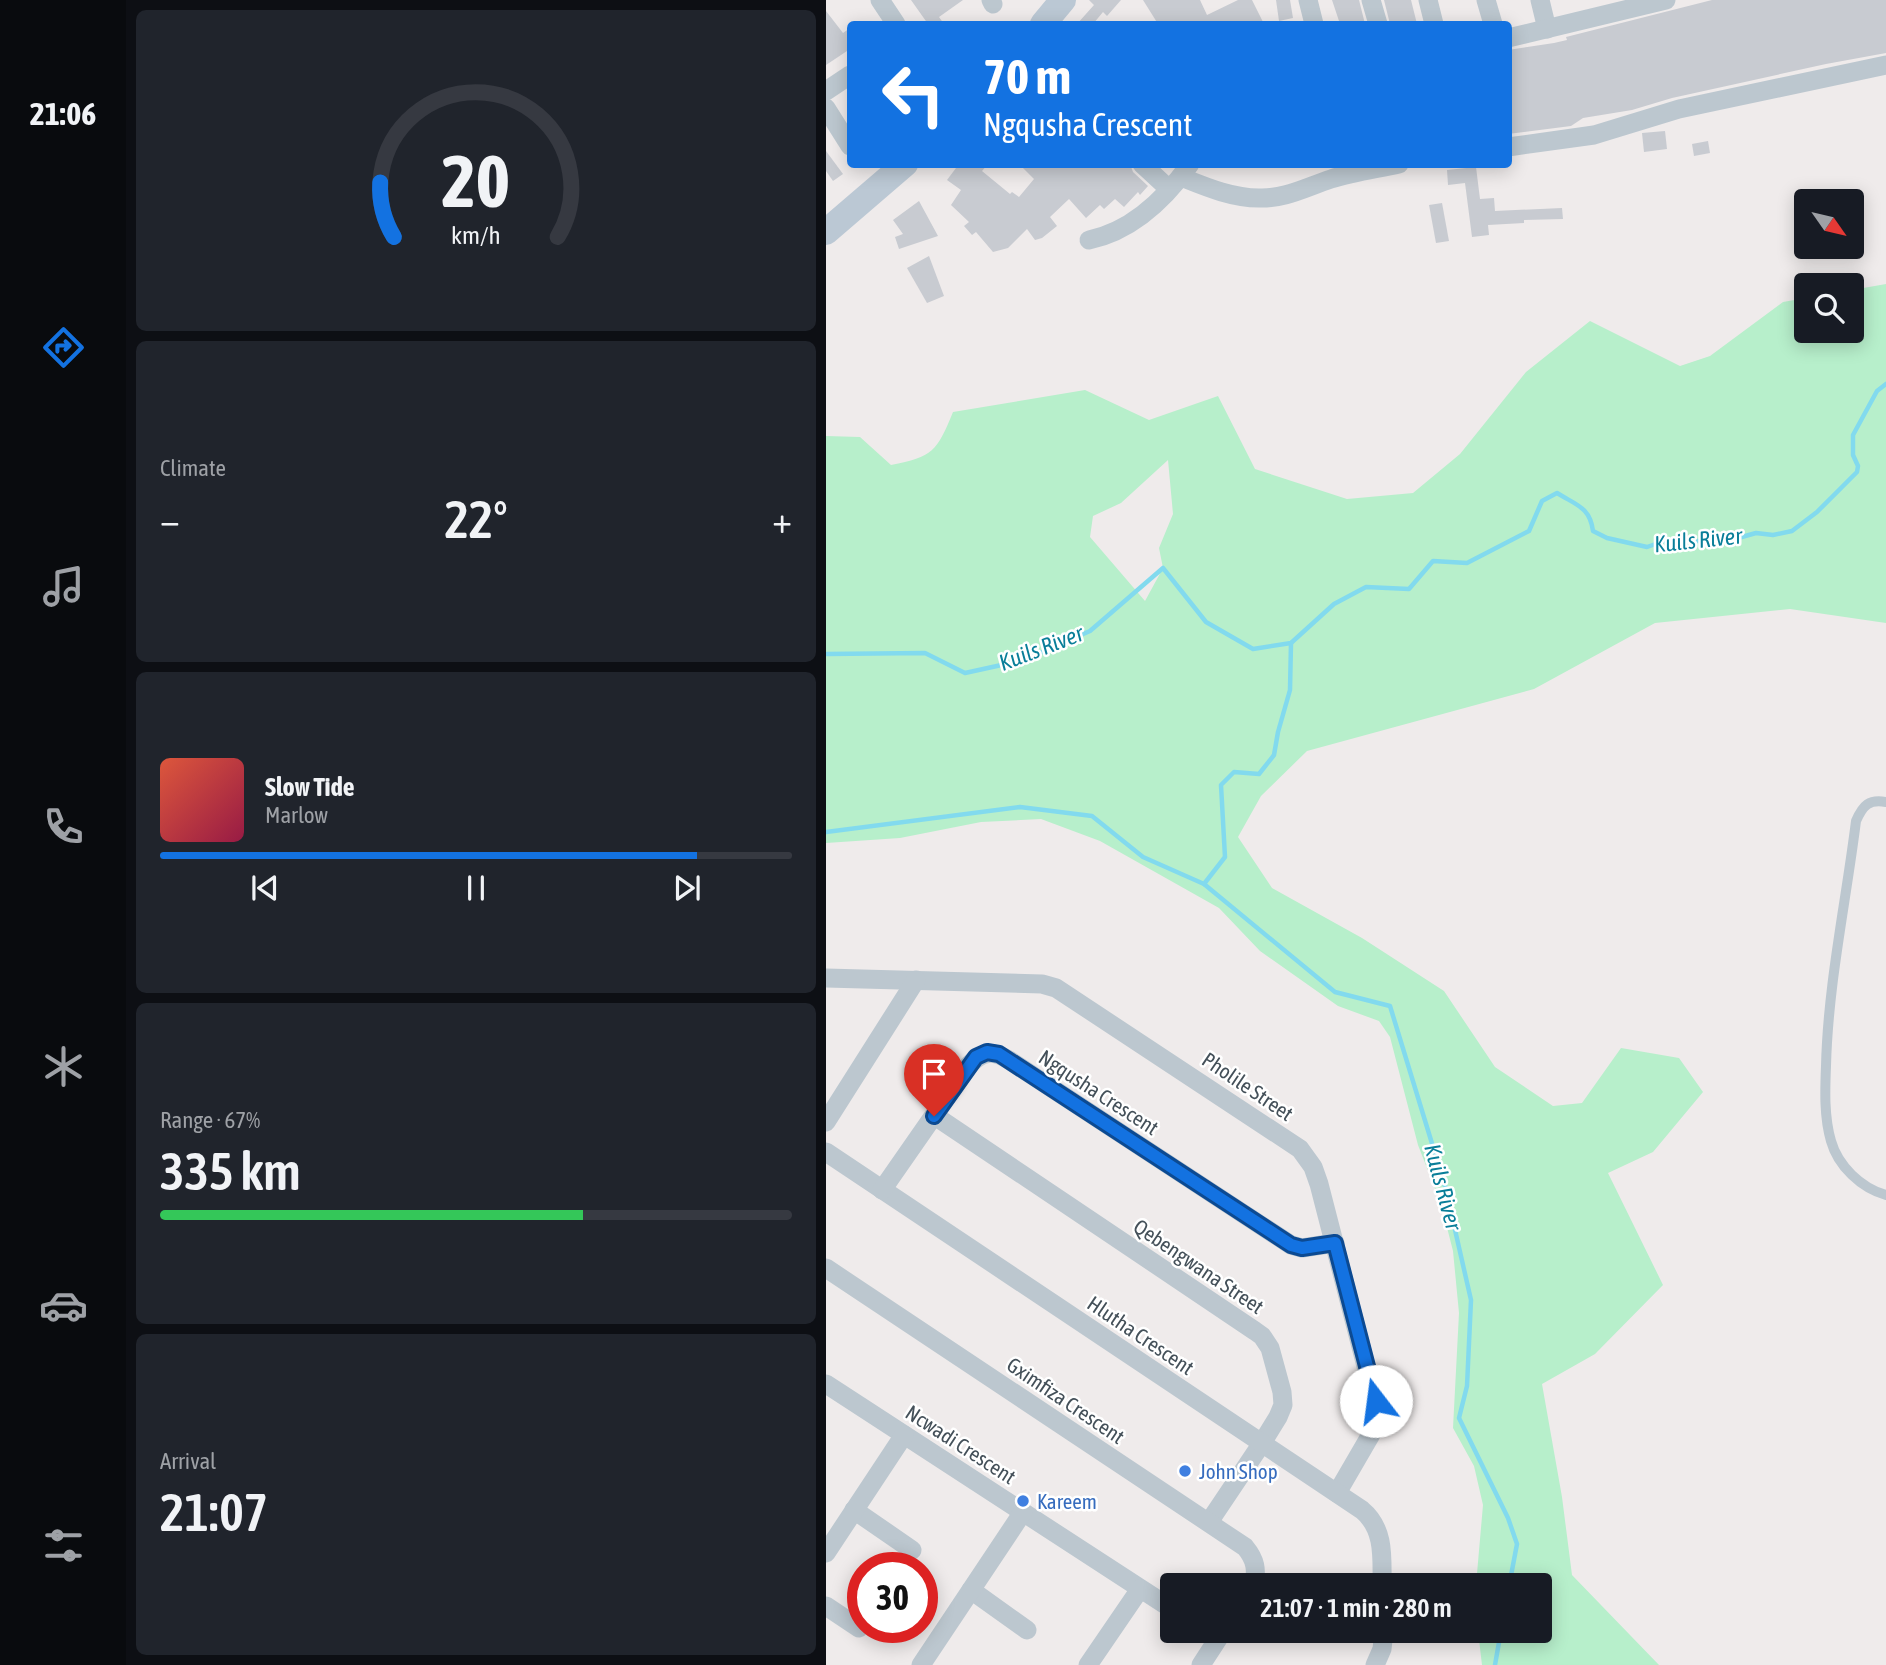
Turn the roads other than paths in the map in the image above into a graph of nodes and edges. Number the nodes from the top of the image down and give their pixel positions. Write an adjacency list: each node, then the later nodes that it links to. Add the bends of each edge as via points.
1 (880, 0): 10 (street)
2 (1063, 0): 11 (main road)
3 (1308, 0): 12 (street)
4 (1371, 0): 13 (street)
5 (1428, 0): 14 (street)
6 (1486, 0): 15 (street)
7 (1540, 0): 16 (street)
8 (1658, 1): 9 (street)
9 (1599, 8): 16 (street)
10 (894, 21)
11 (1046, 21)
12 (1313, 21)
13 (1377, 21)
14 (1433, 21)
15 (1492, 21)
16 (1547, 29): 17 (street)
17 (1512, 37)
18 (1886, 65): 23 (street, via 1679,109 1594,135)
19 (847, 77): 20 (street)
20 (826, 92)
21 (826, 108): 22 (street)
22 (847, 141)
23 (1512, 146)
24 (900, 168): 28 (main road)
25 (1154, 168): 27 (street)
26 (1381, 168): 27 (street, via 1267,198 1221,192)
27 (1180, 177): 29 (street, via 1122,230)
28 (826, 232)
29 (1089, 240)
30 (1886, 802): 37 (lane, via 1866,803 1856,821 1828,1026 1825,1091 1831,1143 1849,1173)
31 (826, 978): 32 (street, Pholile Street)
32 (916, 980): 34 (street); 38 (street, Pholile Street, via 1042,984 1062,990 1300,1149 1313,1167)
33 (934, 1116): 36 (street, Ngqusha Crescent); 38 (street, Ngqusha Crescent, via 976,1057 987,1052 999,1054 1291,1245); 42 (street, Qebengwana Street, via 1262,1336 1270,1348 1284,1398)
34 (826, 1122)
35 (826, 1152): 36 (street, Hlutha Crescent)
36 (882, 1190): 42 (street, Hlutha Crescent)
37 (1886, 1195)
38 (1335, 1243): 43 (street, Pholile Street, via 1377,1417)
39 (826, 1268): 46 (street, Gximfiza Crescent)
40 (827, 1388): 41 (street, Ncwadi Crescent)
41 (904, 1434): 44 (street); 45 (street, Ncwadi Crescent)
42 (1262, 1443): 43 (street, Hlutha Crescent); 46 (street, Qebengwana Street)
43 (1337, 1493): 50 (street, Hlutha Crescent, via 1376,1525)
44 (854, 1510): 47 (street); 48 (street)
45 (1023, 1512): 51 (street, Ncwadi Crescent); 52 (street)
46 (1209, 1522): 49 (street, Gximfiza Crescent, via 1245,1547)
47 (912, 1550)
48 (826, 1553)
49 (1255, 1573)
50 (1382, 1573)
51 (1140, 1588): 53 (street, Ncwadi Crescent); 60 (street)
52 (971, 1590): 56 (street); 59 (street)
53 (1160, 1601)
54 (826, 1606): 55 (street)
55 (847, 1620)
56 (1027, 1630)
57 (1211, 1643): 61 (street)
58 (1383, 1643): 62 (street)
59 (921, 1665)
60 (1088, 1665)
61 (1200, 1665)
62 (1375, 1665)

